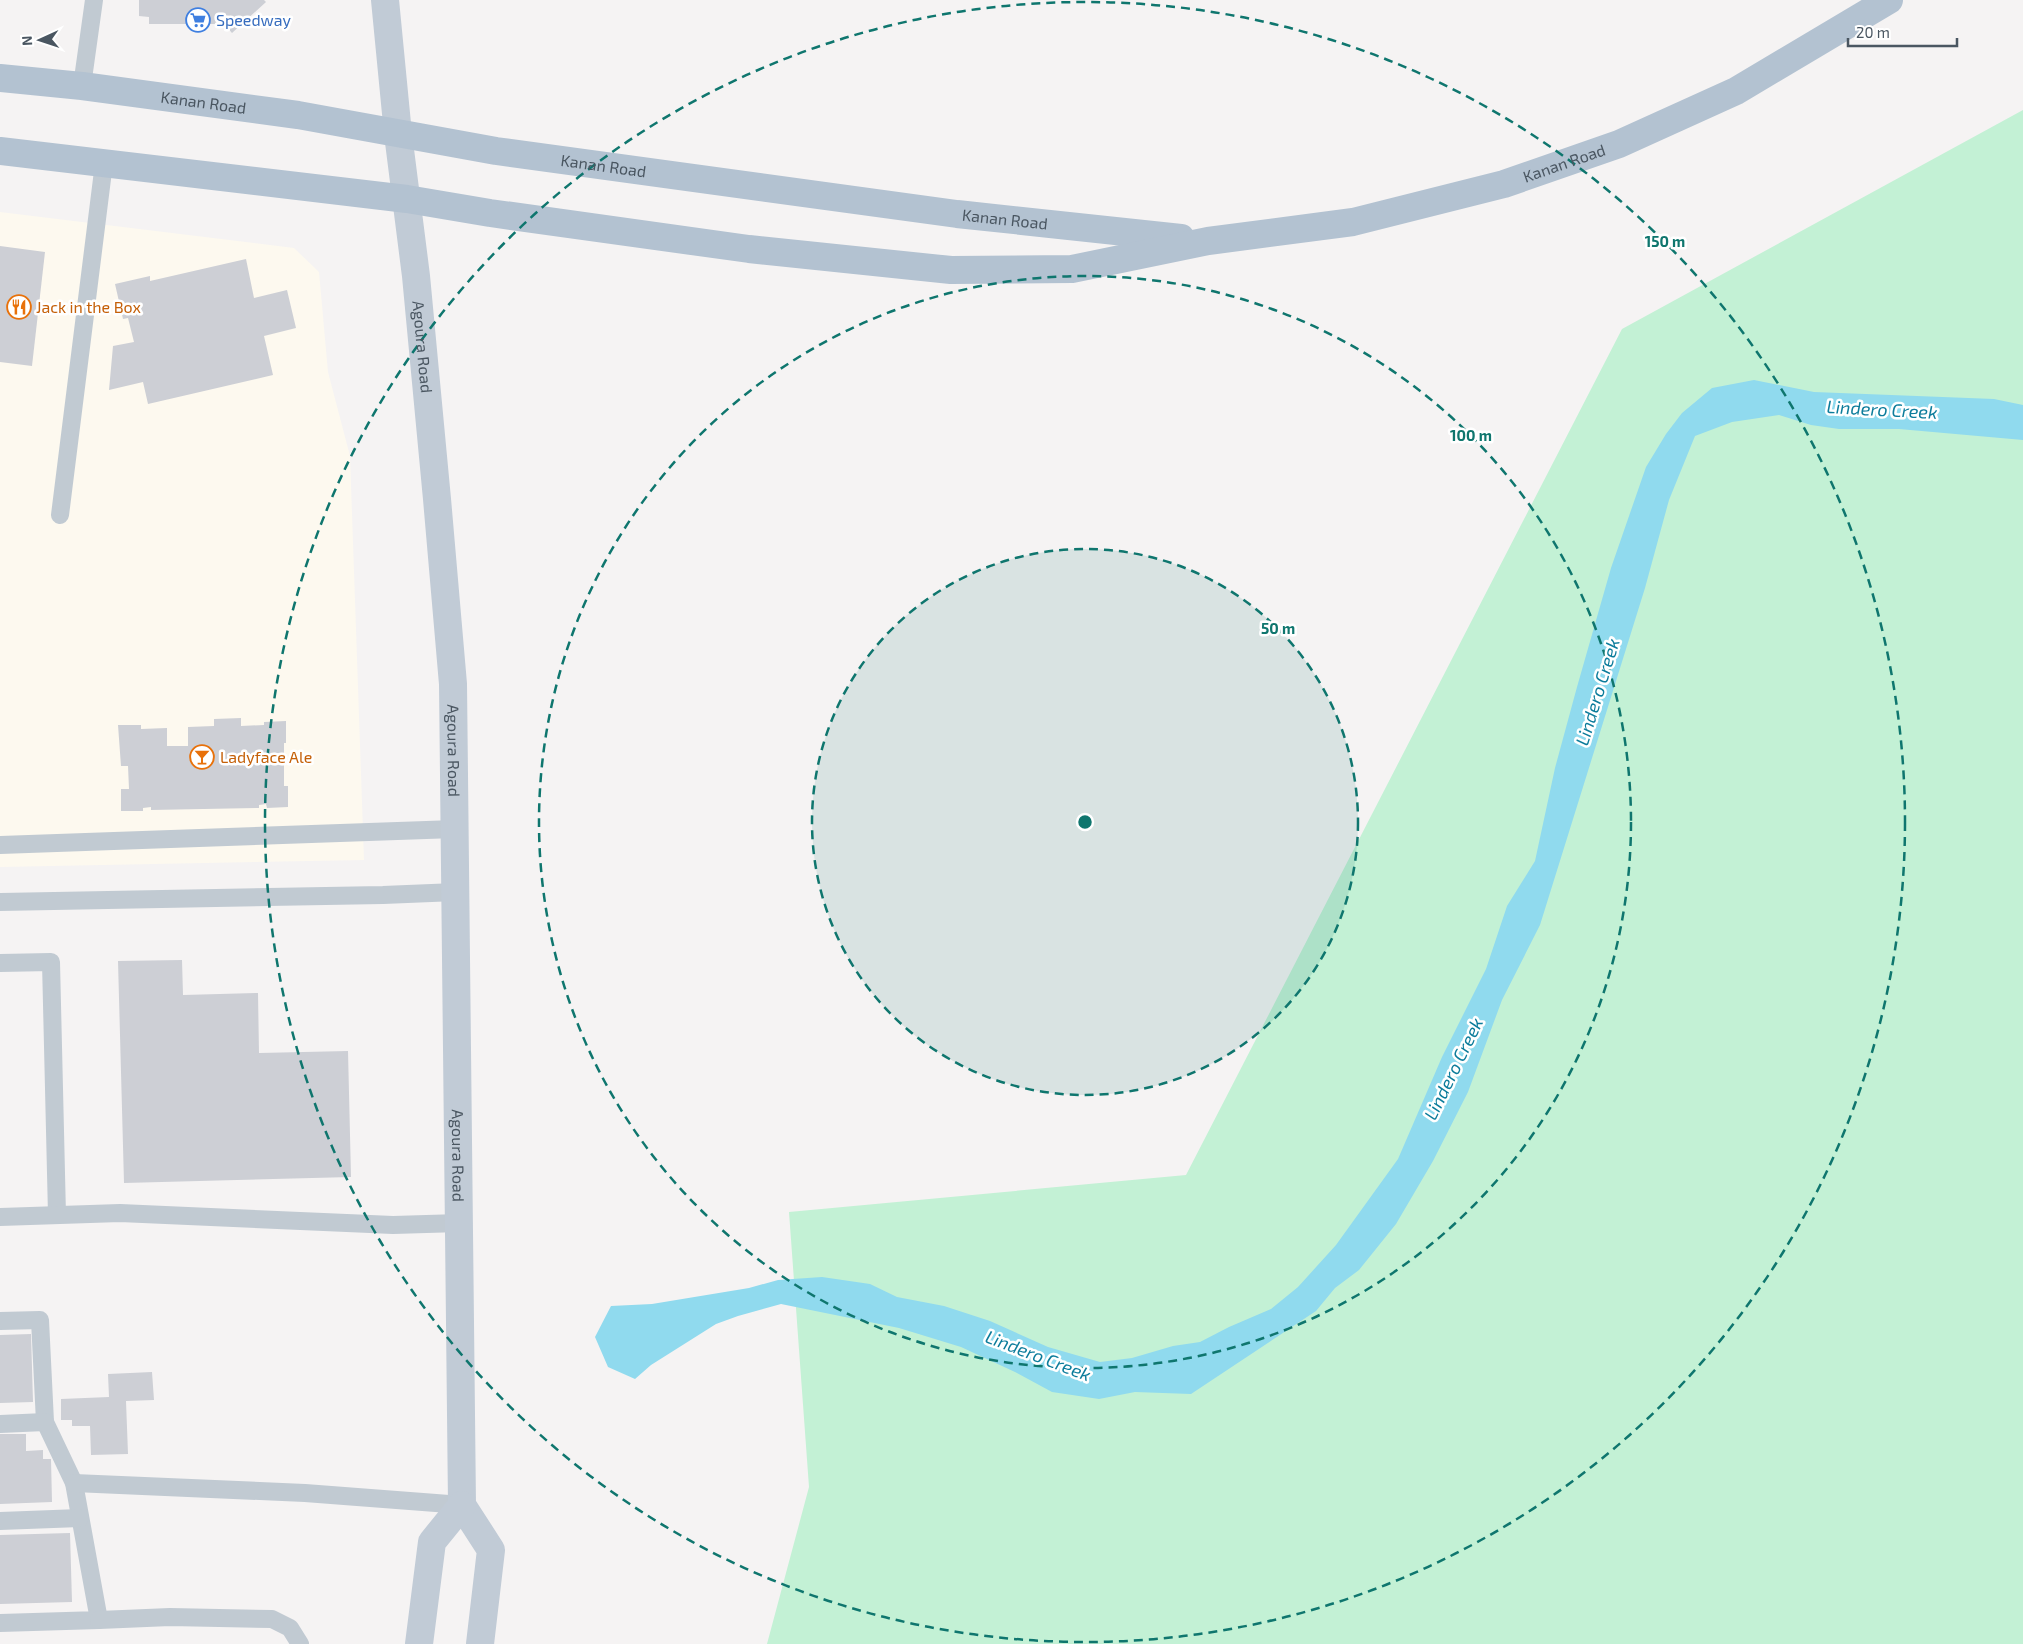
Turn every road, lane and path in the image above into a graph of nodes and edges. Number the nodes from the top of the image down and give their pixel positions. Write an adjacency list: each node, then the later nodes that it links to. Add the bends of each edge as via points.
1 (94, 0): 5 (lane)
2 (385, 0): 6 (main road, Agoura Road)
3 (1889, 0): 10 (main road, Kanan Road, via 1736,91 1620,144 1504,184 1353,222)
4 (0, 78): 5 (main road, Kanan Road)
5 (82, 86): 6 (main road, Kanan Road, via 298,115)
6 (398, 134): 9 (main road, Agoura Road); 10 (main road, Kanan Road, via 496,151 957,214)
7 (0, 150): 8 (main road, Kanan Road)
8 (104, 163): 9 (main road, Kanan Road); 11 (lane)
9 (406, 199): 10 (main road, Kanan Road, via 749,249 951,270 1072,269); 12 (main road, Agoura Road, via 416,276 453,684)
10 (1208, 241)
11 (60, 515)
12 (455, 829): 13 (lane); 14 (main road, Agoura Road)
13 (0, 845)
14 (456, 892): 15 (lane); 19 (main road, Agoura Road)
15 (0, 902)
16 (0, 963): 17 (lane, via 51,962)
17 (57, 1215): 18 (lane); 19 (lane, via 120,1213 393,1225)
18 (0, 1217)
19 (460, 1223): 24 (main road, Agoura Road)
20 (0, 1321): 21 (lane, via 40,1320)
21 (44, 1422): 22 (lane); 23 (lane)
22 (0, 1424)
23 (74, 1482): 24 (lane, via 305,1493); 25 (lane)
24 (462, 1505): 30 (main road, via 432,1542); 31 (main road, via 491,1550)
25 (80, 1518): 26 (lane); 27 (lane)
26 (0, 1521)
27 (99, 1620): 28 (lane); 29 (lane, via 170,1617 272,1619 290,1628)
28 (0, 1623)
29 (300, 1644)
30 (419, 1644)
31 (480, 1644)

